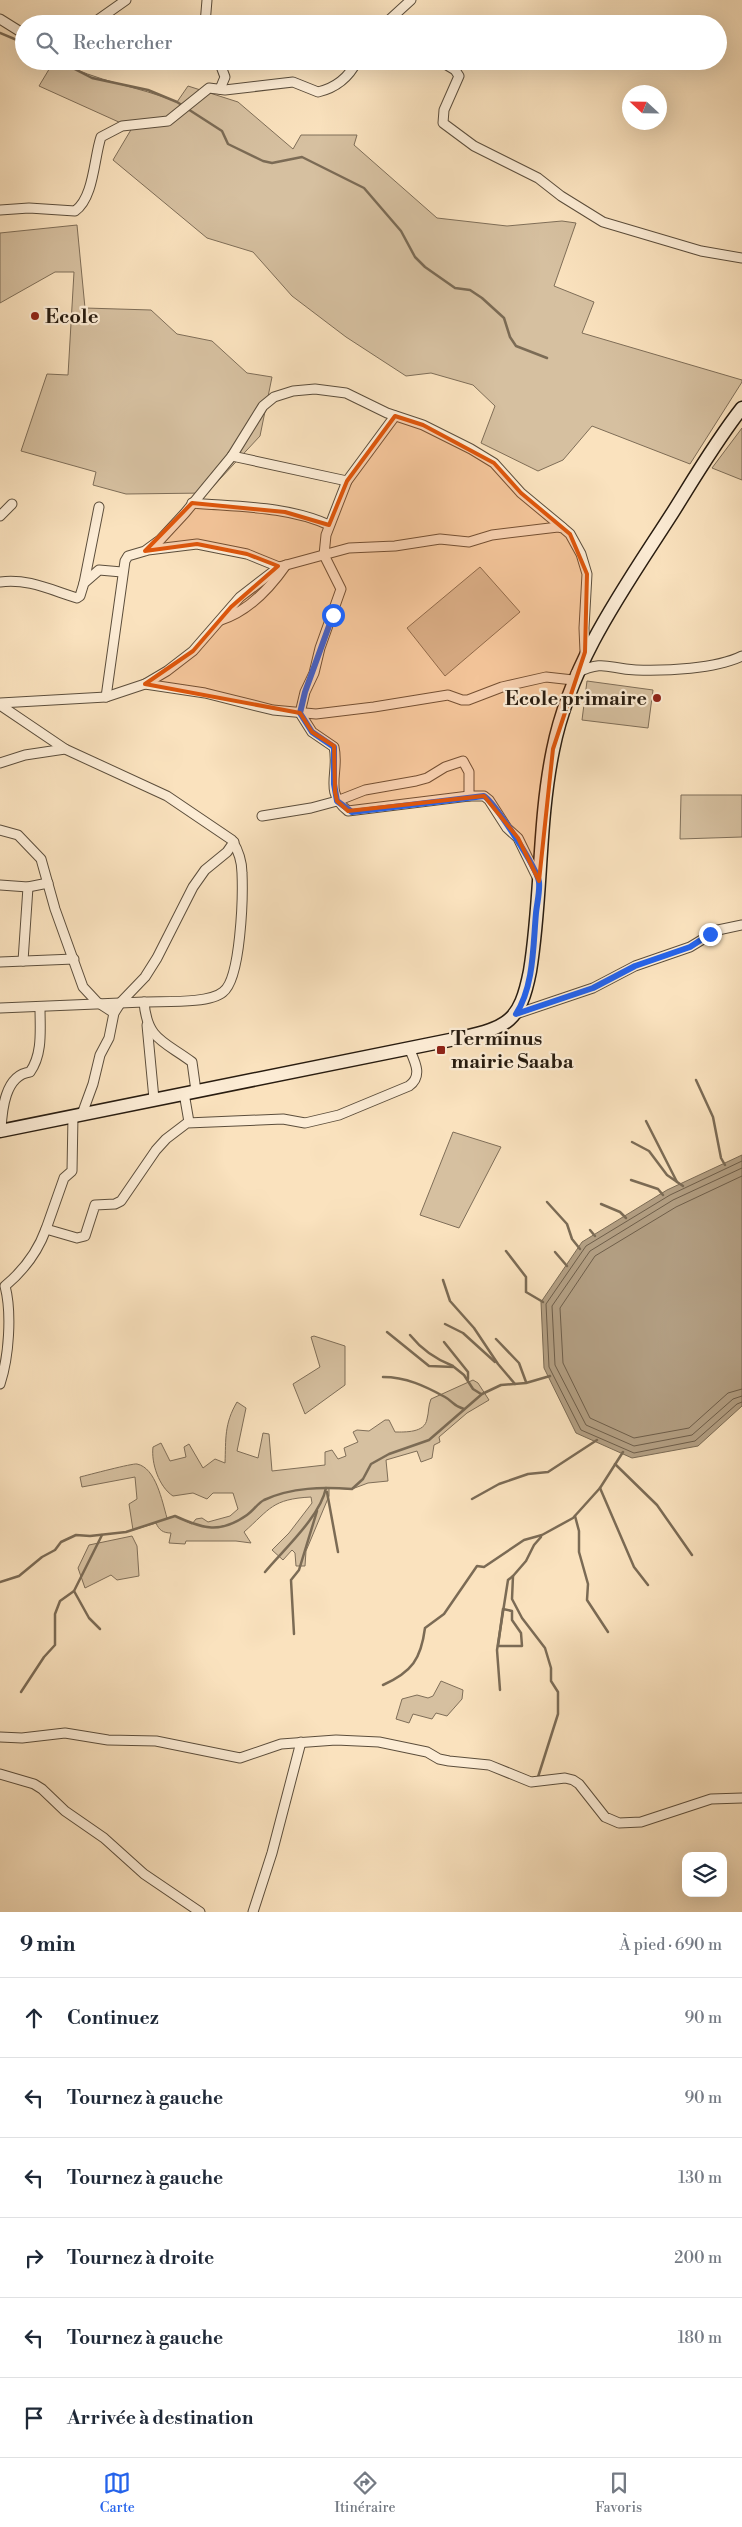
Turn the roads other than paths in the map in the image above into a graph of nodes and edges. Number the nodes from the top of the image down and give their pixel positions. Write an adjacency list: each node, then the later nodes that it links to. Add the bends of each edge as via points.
1 (126, 0): 4 (street)
2 (207, 0): 5 (street)
3 (411, 0): 6 (street)
4 (105, 15)
5 (206, 15)
6 (396, 15)
7 (0, 19): 8 (street)
8 (15, 28)
9 (222, 70): 12 (street, via 225,77)
10 (351, 70): 12 (street, via 334,86 318,92 293,82)
11 (456, 70): 14 (street, via 459,76 444,110 443,123 474,146 538,178 603,222 701,251)
12 (220, 88): 13 (street, via 204,90 165,122 122,126 101,137 90,184 80,208 75,211)
13 (0, 210)
14 (742, 258)
15 (742, 408): 31 (street)
16 (395, 416): 17 (street, via 346,393 315,389 293,391 274,397 263,406); 18 (street); 24 (street, via 423,425 494,463 521,493)
17 (232, 456): 18 (street); 19 (street)
18 (347, 481): 23 (street)
19 (192, 503): 23 (street, via 307,516); 25 (street, via 172,527)
20 (12, 504): 22 (street)
21 (99, 507): 30 (street)
22 (0, 516)
23 (329, 525): 26 (street)
24 (563, 528): 26 (street, via 522,530 469,542 440,539 395,546 349,548); 31 (street, via 576,545 587,574)
25 (145, 551): 27 (street, via 197,544); 28 (street, via 128,556)
26 (324, 555): 27 (street); 37 (street, via 341,589)
27 (283, 566): 34 (street, via 249,589 193,651)
28 (122, 572): 30 (street, via 99,570); 35 (street)
29 (0, 582): 30 (street, via 37,585 77,598)
30 (84, 583)
31 (586, 652): 33 (street)
32 (742, 656): 33 (street, via 716,665 641,670 598,664)
33 (575, 676): 37 (street, via 546,677 502,687 468,700 445,695 374,707); 45 (street, via 553,749)
34 (145, 684): 35 (street); 37 (street)
35 (106, 697): 36 (street)
36 (0, 704): 38 (street)
37 (300, 713): 41 (street, via 312,732 334,747)
38 (65, 749): 39 (street, via 25,755); 44 (street, via 167,796)
39 (0, 763)
40 (469, 796): 41 (street, via 352,812); 41 (street, via 467,764 460,761 427,778 365,790); 45 (street, via 484,796 489,800 507,828 518,838)
41 (337, 801): 42 (street)
42 (262, 816)
43 (0, 830): 46 (street, via 18,835 37,854)
44 (234, 842): 54 (street, via 205,870 145,977); 55 (street, via 242,871 238,952 229,986 218,996 202,1000)
45 (539, 881): 59 (street, via 531,962 524,1000)
46 (48, 884): 48 (street); 50 (street)
47 (0, 885): 48 (street)
48 (28, 887): 51 (street)
49 (742, 925): 59 (street, via 718,930 690,947 635,966 593,988)
50 (74, 959): 51 (street); 53 (street, via 83,987)
51 (23, 961): 52 (street)
52 (0, 962)
53 (97, 1002): 54 (street); 57 (street); 58 (street)
54 (121, 1002): 55 (street); 58 (street)
55 (144, 1002): 60 (street)
56 (0, 1008): 57 (street)
57 (40, 1008): 66 (street, via 40,1038 34,1064 30,1072 18,1076 13,1082 3,1107)
58 (114, 1013): 64 (street, via 93,1084)
59 (516, 1014): 61 (street, via 503,1025 477,1034)
60 (147, 1024): 62 (street, via 155,1036 192,1062); 63 (street)
61 (409, 1048): 62 (street); 65 (street, via 418,1075 416,1081 339,1115 305,1123 283,1119)
62 (190, 1092): 63 (street); 65 (street)
63 (154, 1099): 64 (street)
64 (78, 1115): 66 (street); 67 (street, via 72,1171 64,1178)
65 (190, 1122): 67 (street, via 156,1150 120,1201 95,1205 85,1236 77,1238)
66 (0, 1130)
67 (46, 1230): 68 (street, via 39,1246 5,1286 9,1301)
68 (4, 1320): 69 (street)
69 (2, 1366): 70 (street)
70 (0, 1384)
71 (0, 1737): 72 (street, via 65,1733 108,1740 156,1741 240,1758 281,1744)
72 (301, 1742): 74 (street, via 379,1742 427,1752 439,1759 489,1764 531,1782 565,1778 579,1784 605,1817 619,1823 641,1822 711,1799); 76 (street)
73 (0, 1774): 75 (street, via 42,1789 144,1874)
74 (742, 1798)
75 (200, 1912)
76 (253, 1912)

